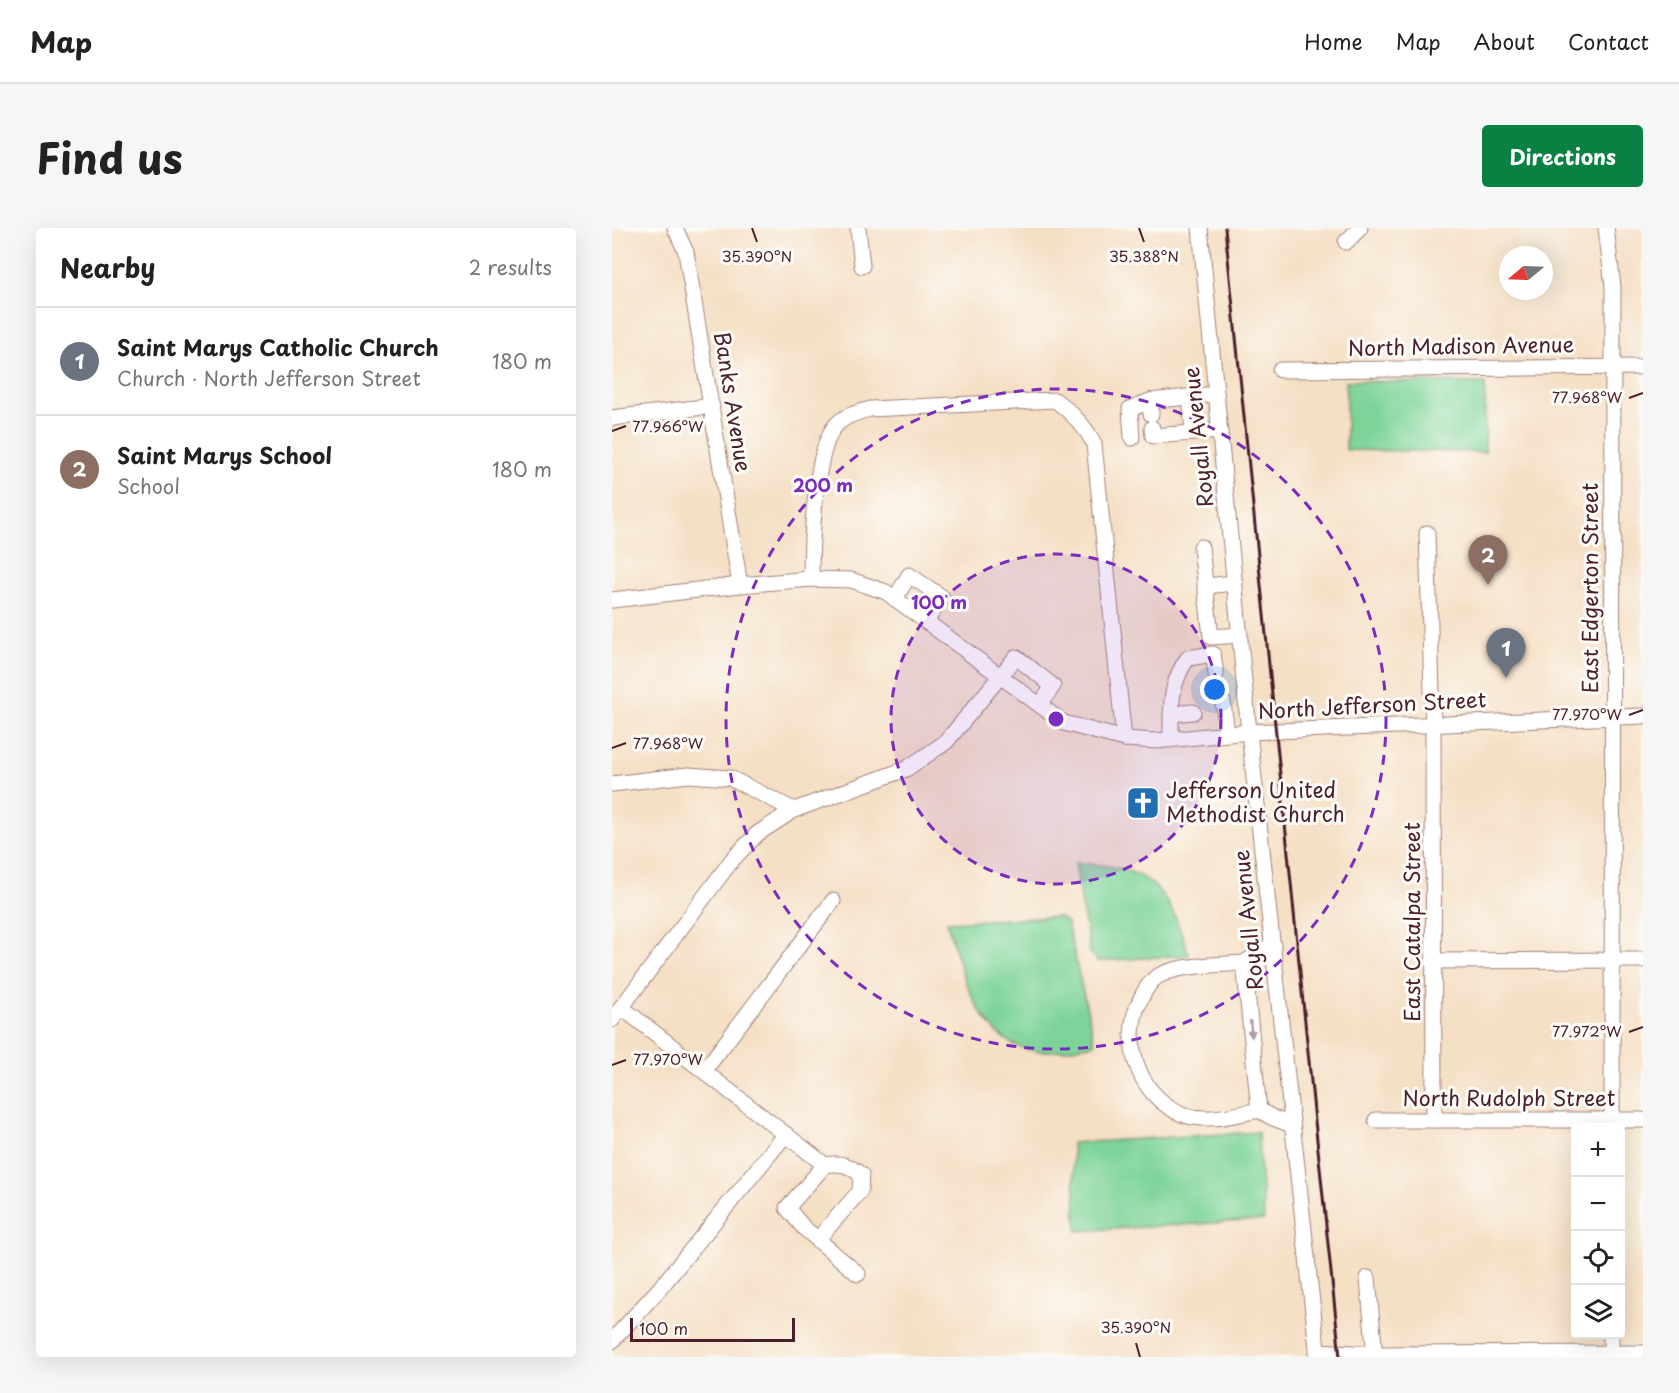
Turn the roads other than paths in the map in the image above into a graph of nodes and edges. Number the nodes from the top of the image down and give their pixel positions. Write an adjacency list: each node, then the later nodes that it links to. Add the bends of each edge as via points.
1 (675, 228): 13 (street, Banks Avenue, via 686,252)
2 (858, 228): 7 (street)
3 (1200, 228): 11 (street, Royall Avenue)
4 (1360, 228): 6 (street)
5 (1606, 228): 8 (street, East Edgerton Street, via 1613,287)
6 (1347, 242)
7 (862, 266)
8 (1612, 367): 9 (street, North Madison Avenue); 10 (street, North Madison Avenue); 39 (street, East Edgerton Street)
9 (1643, 367)
10 (1280, 370)
11 (1216, 394): 12 (street); 16 (street, Royall Avenue)
12 (1190, 397): 14 (street); 17 (street)
13 (712, 406): 15 (street); 23 (street, Banks Avenue)
14 (1151, 414): 17 (street, via 1153,436); 18 (street, via 1130,409)
15 (612, 418)
16 (1220, 431): 17 (street); 22 (street, Royall Avenue)
17 (1193, 433)
18 (1132, 438)
19 (1427, 533): 40 (street, East Catalpa Street)
20 (1201, 547): 24 (street)
21 (811, 579): 23 (street, North Jefferson Street); 25 (street, North Jefferson Street, via 851,580); 43 (street, via 811,542 823,456 836,425 870,409 1055,400 1087,430 1094,444)
22 (1235, 583): 24 (street); 28 (street, Royall Avenue)
23 (740, 585): 26 (street, North Jefferson Street)
24 (1205, 586): 29 (street)
25 (895, 599): 27 (street, North Jefferson Street); 27 (street, via 909,575 942,597)
26 (612, 600)
27 (926, 622): 33 (street, North Jefferson Street)
28 (1240, 634): 29 (street); 30 (street, Royall Avenue)
29 (1211, 637): 31 (street)
30 (1242, 652): 31 (street); 41 (street, Royall Avenue)
31 (1213, 654): 32 (street); 37 (street, via 1188,658 1178,671 1170,699)
32 (1215, 674)
33 (1000, 676): 35 (street, North Jefferson Street); 35 (street, via 1016,657 1053,686); 46 (street, via 945,742 906,769)
34 (1223, 702): 42 (street)
35 (1040, 705): 43 (street, North Jefferson Street, via 1064,723)
36 (1193, 712): 37 (street)
37 (1171, 714): 44 (street)
38 (1643, 716): 39 (street, North Jefferson Street)
39 (1612, 717): 40 (street, North Jefferson Street); 51 (street, East Edgerton Street)
40 (1433, 724): 41 (street, North Jefferson Street); 49 (street, East Catalpa Street)
41 (1250, 732): 42 (street, North Jefferson Street); 48 (street, Royall Avenue)
42 (1227, 734): 44 (street, North Jefferson Street)
43 (1124, 739): 44 (street, North Jefferson Street)
44 (1171, 740)
45 (612, 784): 46 (street, via 688,775 730,778)
46 (794, 810): 53 (street, via 757,834 732,860)
47 (833, 901): 54 (street)
48 (1273, 944): 52 (street); 60 (street, Royall Avenue)
49 (1434, 960): 51 (street); 57 (street, East Catalpa Street)
50 (1643, 960): 51 (street)
51 (1612, 961): 59 (street, East Edgerton Street)
52 (1244, 963): 55 (street, one-way to 55); 55 (street, via 1178,970 1153,980 1134,1015 1131,1036 1142,1077 1156,1095 1182,1114 1204,1118)
53 (617, 1014): 54 (street)
54 (704, 1071): 61 (street)
55 (1259, 1110): 60 (street)
56 (1376, 1120): 57 (street, North Rudolph Street)
57 (1434, 1120): 59 (street, North Rudolph Street)
58 (1643, 1120): 59 (street, North Rudolph Street)
59 (1612, 1123)
60 (1292, 1125): 69 (street, Royall Avenue)
61 (786, 1134): 62 (street); 67 (street)
62 (825, 1166): 63 (street, via 787,1208); 63 (street, via 849,1165 861,1175 860,1191)
63 (817, 1239): 64 (street)
64 (858, 1274)
65 (1368, 1278): 70 (street)
66 (1611, 1339): 71 (street)
67 (612, 1341)
68 (1643, 1353): 71 (street)
69 (1317, 1354): 70 (street)
70 (1375, 1355): 71 (street)
71 (1611, 1355)

